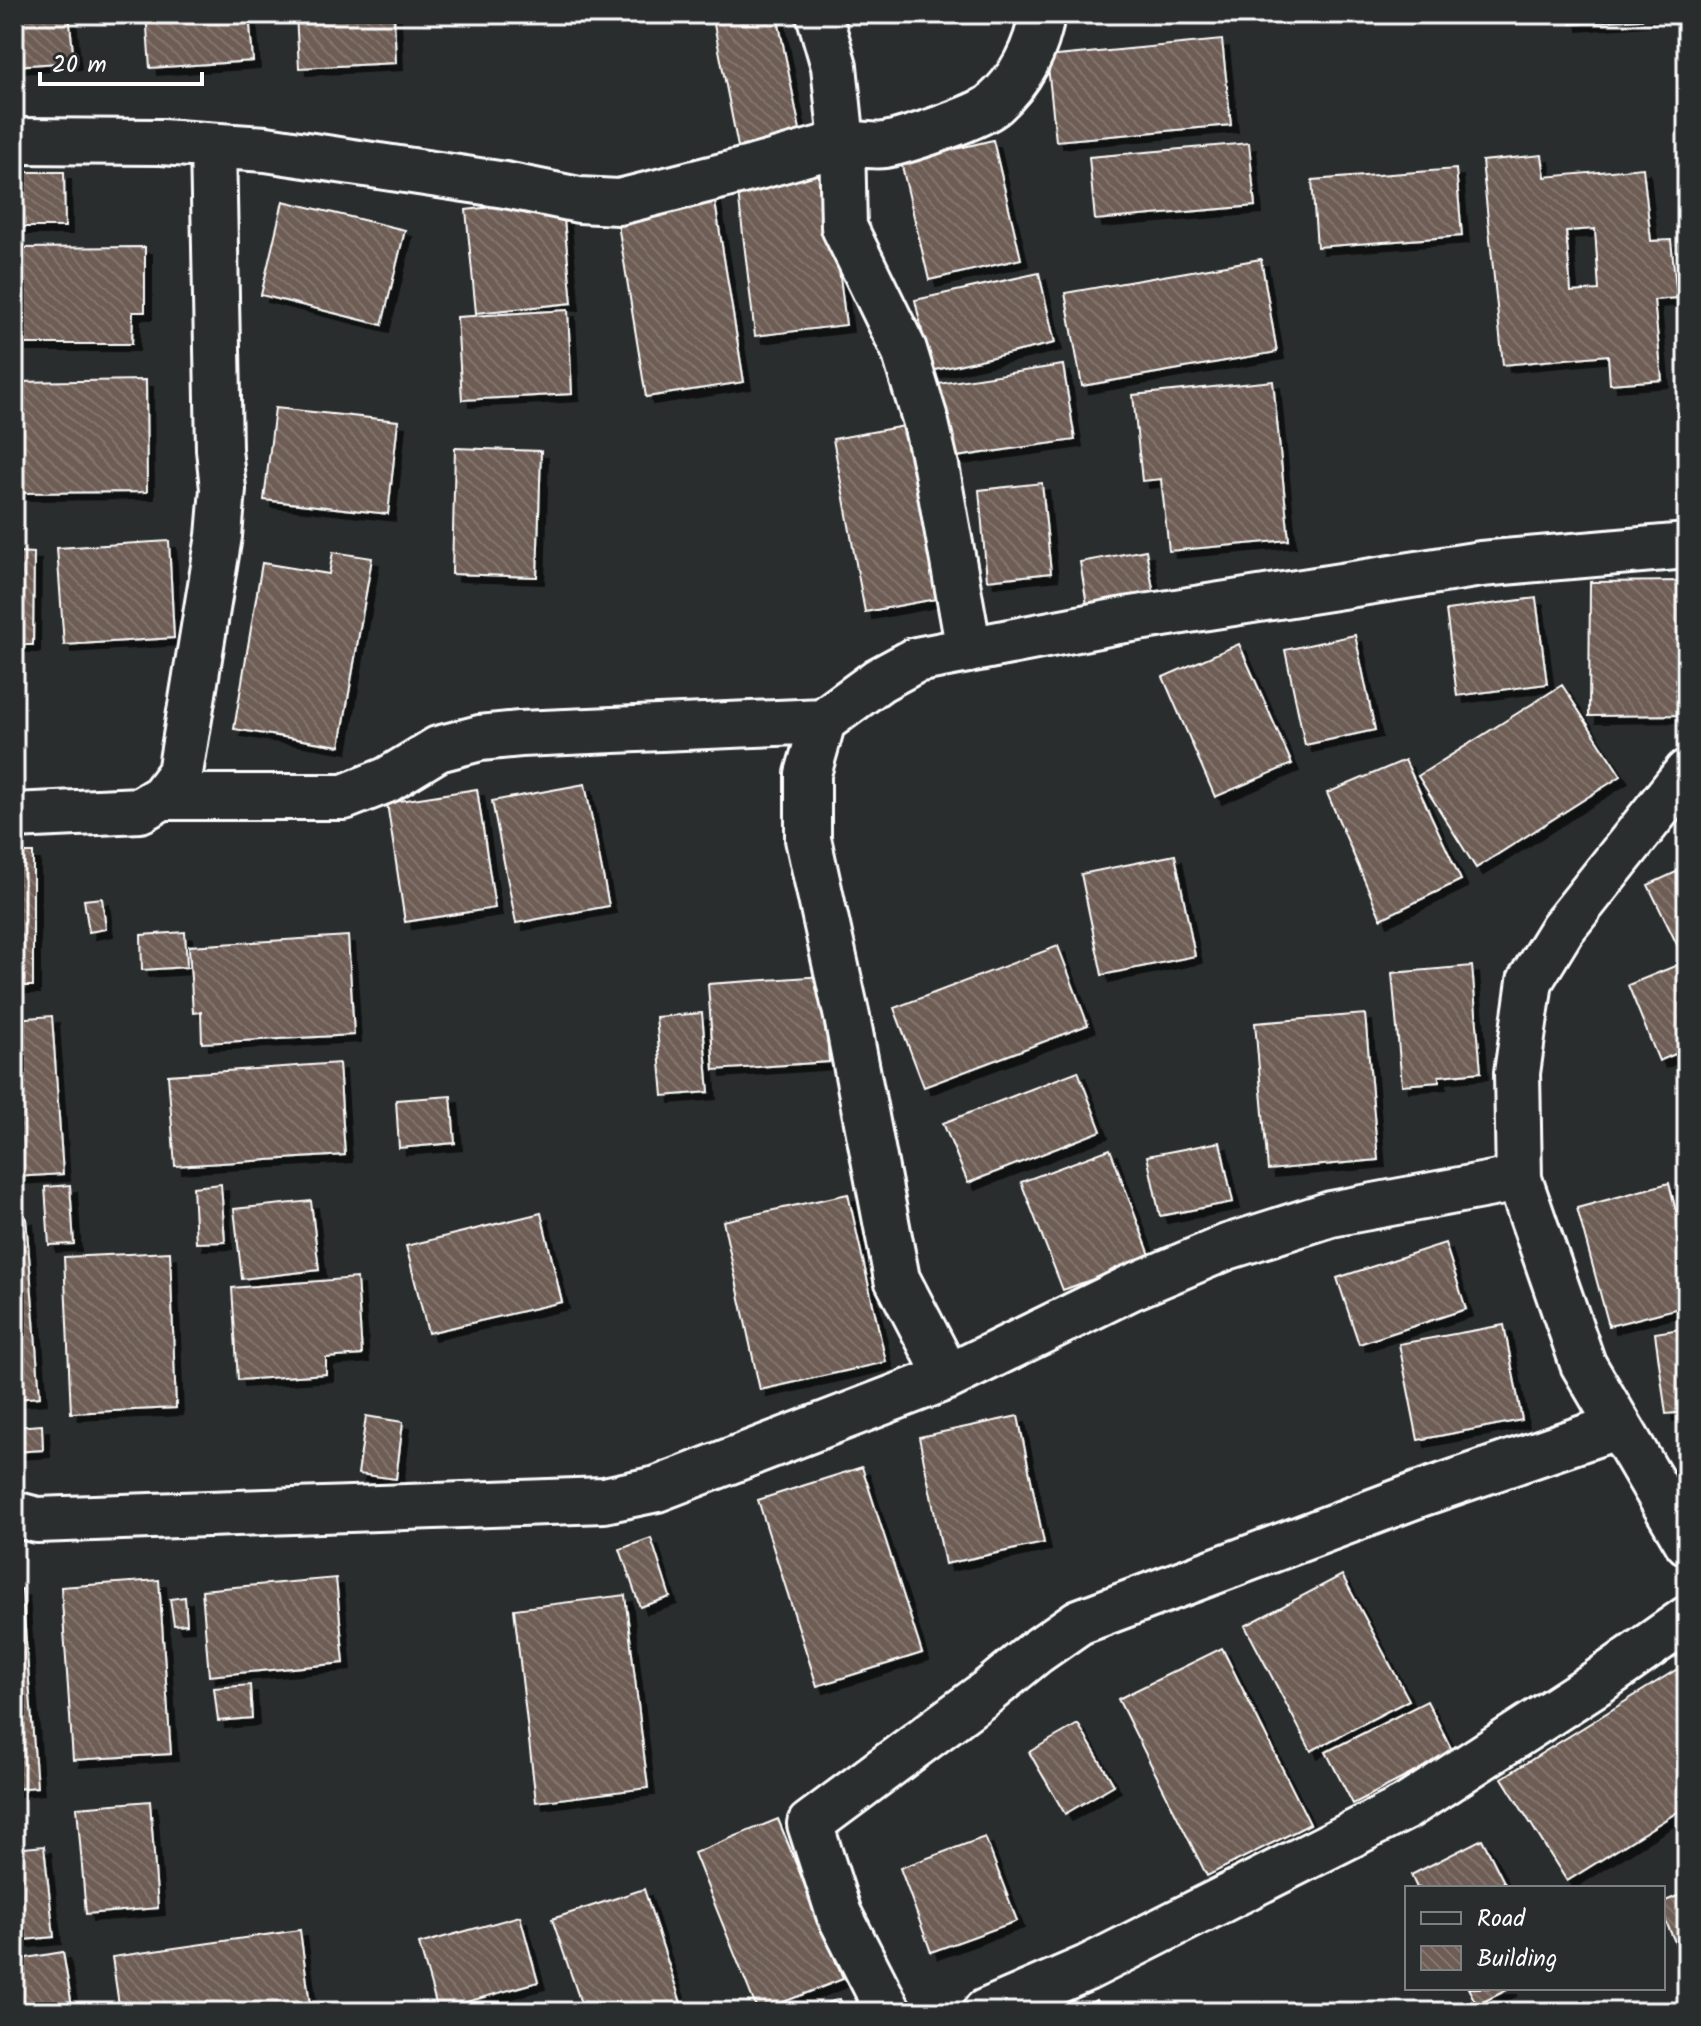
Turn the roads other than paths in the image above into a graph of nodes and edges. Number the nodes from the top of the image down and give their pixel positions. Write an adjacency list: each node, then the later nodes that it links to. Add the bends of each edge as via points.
1 (819, 14): 4 (street, via 834,66)
2 (1042, 14): 4 (street, via 1039,37 1017,80 992,107 882,145)
3 (14, 141): 5 (street)
4 (842, 143): 5 (street, via 619,202 266,149); 7 (street, via 844,227 904,350 925,419)
5 (213, 146): 10 (street, via 223,489 180,773)
6 (1687, 546): 7 (street, via 1481,564)
7 (969, 650): 8 (street, via 916,660)
8 (823, 721): 10 (street, via 480,738 438,749 387,780 344,797); 13 (street, via 808,774 808,839 897,1279)
9 (1687, 772): 12 (street, via 1562,929 1530,981 1517,1073)
10 (162, 797): 11 (street, via 140,810 121,813)
11 (14, 816)
12 (1519, 1179): 13 (street, via 1331,1214 1227,1247); 14 (street, via 1583,1364)
13 (948, 1377): 15 (street, via 657,1489 604,1500 37,1520)
14 (1619, 1426): 16 (street); 18 (street, via 1079,1622 810,1824 839,1914)
15 (14, 1514)
16 (1687, 1542)
17 (1687, 1619): 19 (street, via 1406,1807 1087,1968)
18 (889, 2012)
19 (985, 2012)

